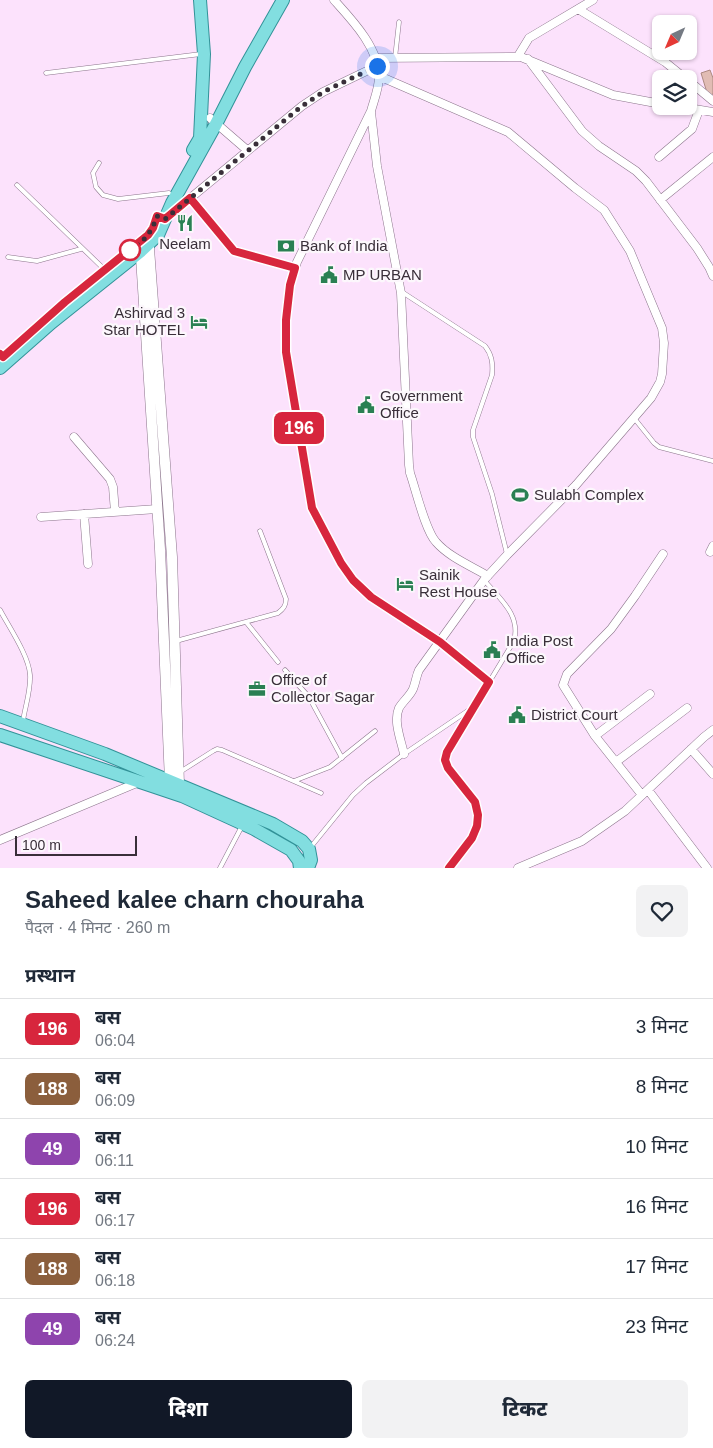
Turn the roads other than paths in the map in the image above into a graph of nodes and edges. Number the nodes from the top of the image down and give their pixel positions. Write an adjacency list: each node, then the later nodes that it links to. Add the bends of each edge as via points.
1 (200, 0): 8 (main road)
2 (275, 0): 22 (main road, via 238,64)
3 (283, 0): 22 (main road)
4 (334, 0): 12 (street, via 362,34)
5 (593, 0): 6 (street)
6 (578, 9): 9 (street, via 532,37); 13 (street)
7 (399, 22): 10 (lane)
8 (204, 54): 14 (lane); 23 (main road)
9 (518, 56): 10 (street); 11 (street)
10 (394, 58): 12 (street)
11 (528, 59): 18 (street, via 613,95); 31 (street, via 582,131 641,176)
12 (376, 62): 15 (street); 24 (street, via 313,98)
13 (675, 70)
14 (46, 73)
15 (379, 76): 20 (street); 43 (street, via 508,132 606,213 630,251 664,335 660,382)
16 (697, 88): 17 (street)
17 (713, 101)
18 (652, 102)
19 (698, 110): 21 (street); 25 (street, via 692,129)
20 (371, 111): 38 (street); 41 (street, via 377,166)
21 (713, 112)
22 (213, 121): 23 (main road); 24 (street); 32 (main road, via 172,203)
23 (200, 138): 29 (main road)
24 (247, 150): 30 (street)
25 (659, 157)
26 (713, 157): 31 (street)
27 (99, 163): 29 (lane, via 94,173 96,187 103,195 118,199)
28 (17, 185): 34 (lane)
29 (169, 193): 32 (main road)
30 (190, 198): 32 (street); 38 (street, via 234,251)
31 (660, 200): 37 (street)
32 (161, 218): 33 (main road)
33 (144, 243): 39 (main road); 42 (main road); 46 (street); 57 (street, via 172,557)
34 (81, 249): 36 (lane, via 37,261); 39 (lane)
35 (713, 256): 37 (street)
36 (8, 257)
37 (706, 261): 40 (street)
38 (295, 268): 58 (street, via 286,320 286,352 312,508 353,580 371,597)
39 (105, 270): 42 (main road)
40 (713, 276)
41 (400, 290): 51 (lane, via 485,346 492,358 492,375 473,437 492,494); 54 (street, via 410,473 434,541)
42 (1, 360)
43 (634, 418): 45 (lane, via 659,447); 51 (street, via 576,485)
44 (74, 437): 47 (street, via 110,479)
45 (713, 461)
46 (158, 509): 47 (street); 78 (street)
47 (115, 512): 48 (street)
48 (84, 514): 49 (street); 53 (street)
49 (41, 517)
50 (260, 531): 56 (lane, via 286,605 278,613)
51 (506, 554): 54 (street)
52 (663, 554): 70 (street, via 611,629 567,674 563,685)
53 (88, 564)
54 (486, 578): 58 (street); 61 (lane, via 511,612 517,631)
55 (0, 610): 66 (lane, via 29,668)
56 (246, 622): 57 (lane); 59 (lane)
57 (174, 641): 78 (street)
58 (440, 642): 61 (street); 72 (street, via 419,670 413,690 398,712)
59 (278, 662)
60 (285, 670): 73 (lane, via 309,697)
61 (489, 682): 63 (lane)
62 (650, 694): 70 (street)
63 (475, 706): 72 (lane); 86 (lane, via 445,760 475,802 478,815 472,838)
64 (687, 708): 74 (street)
65 (0, 716): 66 (main road)
66 (22, 724): 76 (main road, via 105,754)
67 (713, 730): 71 (street)
68 (375, 731): 73 (lane)
69 (0, 735): 76 (main road)
70 (595, 736): 74 (street)
71 (692, 749): 75 (street); 80 (street)
72 (404, 754): 83 (lane, via 353,795)
73 (342, 758): 77 (lane, via 326,769)
74 (616, 762): 80 (street)
75 (713, 774)
76 (143, 776): 78 (main road); 82 (street)
77 (294, 781): 78 (lane, via 217,749); 79 (lane)
78 (175, 785): 81 (main road); 83 (main road, via 273,824 302,841)
79 (321, 793)
80 (645, 793): 87 (street, via 582,841); 88 (street)
81 (243, 824): 84 (main road, via 291,850); 85 (lane)
82 (0, 840)
83 (309, 849): 84 (main road, via 311,860)
84 (302, 866)
85 (220, 868)
86 (449, 868)
87 (518, 868)
88 (707, 868)

